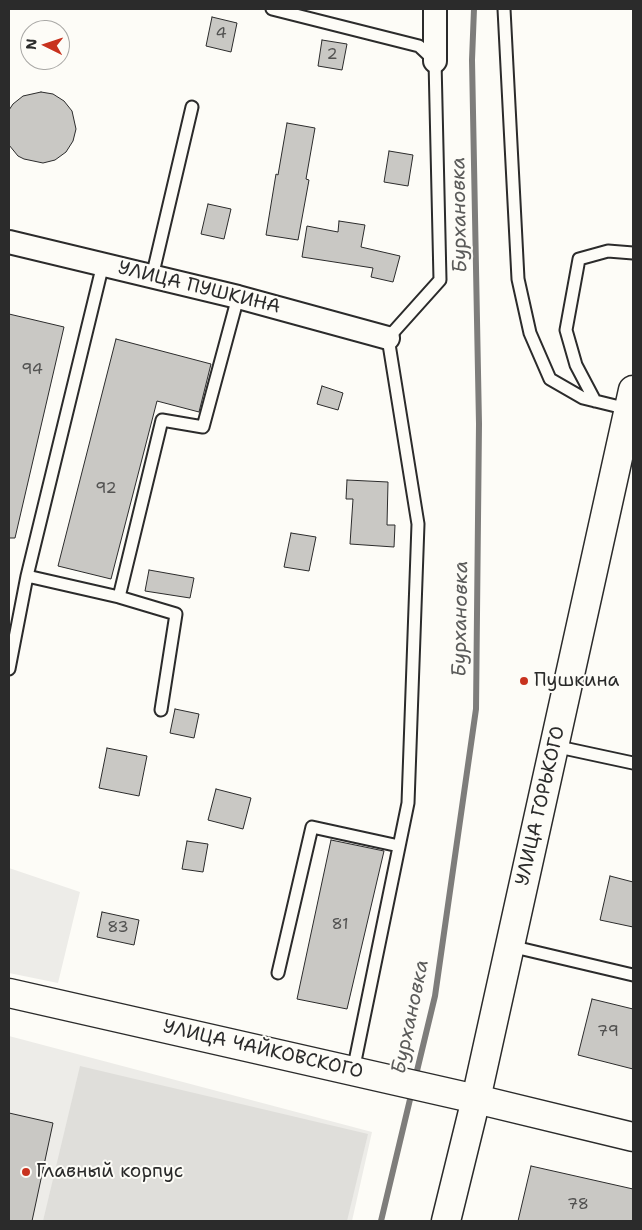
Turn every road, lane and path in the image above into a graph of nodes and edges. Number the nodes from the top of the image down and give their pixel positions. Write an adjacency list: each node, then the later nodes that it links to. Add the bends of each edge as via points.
1 (272, 9): 4 (lane, via 419,46)
2 (435, 9): 4 (street)
3 (504, 9): 12 (lane, via 518,280 530,333 550,379 583,398)
4 (435, 61): 11 (lane, via 440,280)
5 (192, 107): 9 (lane)
6 (9, 242): 8 (street, УЛИЦА ПУШКИНА)
7 (633, 253): 12 (lane, via 608,251 579,260 566,330 576,365)
8 (103, 264): 9 (street, УЛИЦА ПУШКИНА); 14 (lane)
9 (152, 276): 10 (street, УЛИЦА ПУШКИНА)
10 (238, 297): 11 (street, УЛИЦА ПУШКИНА); 15 (lane, via 203,427 162,420)
11 (388, 338): 20 (lane, via 418,524 408,803)
12 (595, 401): 13 (lane)
13 (632, 403): 18 (main road, УЛИЦА ГОРЬКОГО)
14 (27, 576): 15 (lane); 16 (lane)
15 (119, 597): 17 (lane, via 176,614)
16 (9, 669)
17 (161, 710)
18 (554, 746): 19 (lane); 21 (main road, УЛИЦА ГОРЬКОГО)
19 (633, 763)
20 (400, 846): 22 (lane, via 312,827); 25 (lane)
21 (510, 946): 23 (lane); 26 (main road, УЛИЦА ГОРЬКОГО)
22 (278, 973)
23 (633, 975)
24 (9, 992): 25 (main road, УЛИЦА ЧАЙКОВСКОГО)
25 (354, 1071): 26 (main road, УЛИЦА ЧАЙКОВСКОГО)
26 (476, 1099): 27 (main road, УЛИЦА ЧАЙКОВСКОГО); 28 (main road, УЛИЦА ГОРЬКОГО)
27 (633, 1137)
28 (446, 1221)

